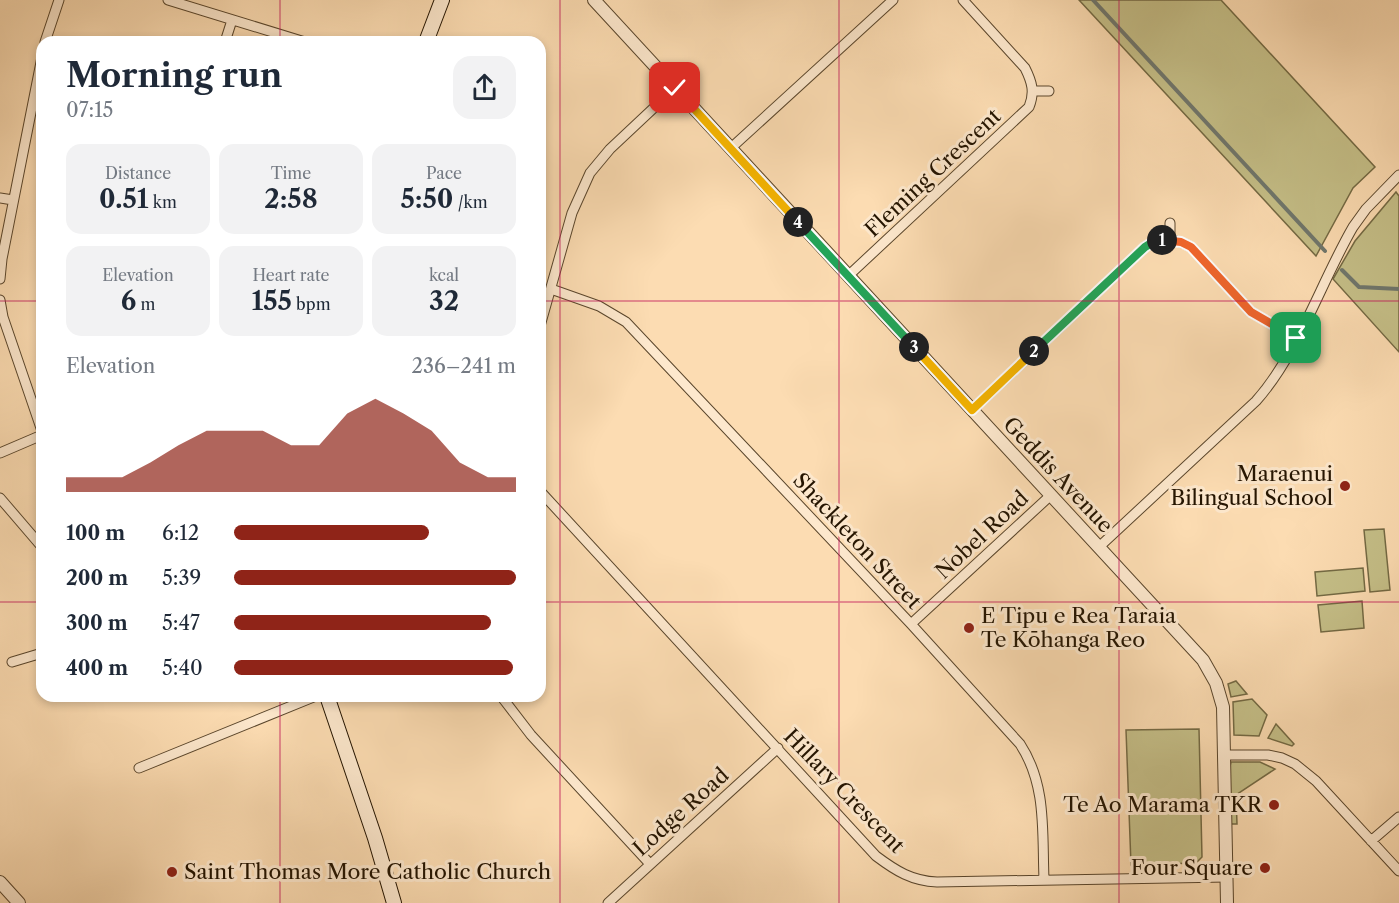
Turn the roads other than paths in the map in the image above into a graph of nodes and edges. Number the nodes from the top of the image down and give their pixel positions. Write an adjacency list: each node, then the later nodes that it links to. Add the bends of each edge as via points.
1 (59, 0): 8 (street)
2 (168, 0): 7 (street)
3 (442, 0): 11 (main road)
4 (594, 0): 13 (street, Geddis Avenue)
5 (893, 0): 16 (street)
6 (963, 0): 14 (street, via 1025,68)
7 (232, 20): 9 (street); 10 (street)
8 (47, 36)
9 (227, 36)
10 (285, 36)
11 (428, 36)
12 (36, 88): 19 (street)
13 (675, 88): 16 (street, Geddis Avenue); 24 (street, via 590,173 572,213)
14 (1033, 91): 15 (street); 22 (street, Fleming Crescent, via 1023,114)
15 (1049, 91)
16 (731, 148): 22 (street, Geddis Avenue)
17 (1399, 175): 27 (street, via 1353,227)
18 (0, 198): 19 (street)
19 (14, 200): 23 (street)
20 (1170, 223): 21 (street)
21 (1170, 240): 27 (street, via 1191,247 1251,312); 28 (street, via 1145,247)
22 (848, 276): 28 (street, Geddis Avenue)
23 (0, 279)
24 (551, 289): 26 (street); 37 (street, Shackleton Street, via 598,306 626,322)
25 (0, 300): 29 (street)
26 (546, 306)
27 (1296, 338): 36 (street, via 1278,374 1256,401)
28 (972, 410): 32 (street, Geddis Avenue)
29 (36, 415)
30 (36, 436): 31 (street)
31 (0, 453)
32 (1051, 495): 36 (street, Geddis Avenue); 37 (street, Nobel Road)
33 (546, 497): 43 (street, Hillary Crescent)
34 (0, 498): 35 (street)
35 (36, 540)
36 (1099, 547): 44 (street, Geddis Avenue, via 1210,670 1221,699)
37 (911, 624): 51 (street, Shackleton Street, via 1007,728 1030,759 1040,793)
38 (36, 655): 39 (street)
39 (12, 662)
40 (301, 702): 45 (street)
41 (329, 702): 54 (main road)
42 (506, 702): 48 (street, via 531,735)
43 (778, 748): 48 (street, Lodge Road); 51 (street, Hillary Crescent, via 876,856 898,872 937,882)
44 (1224, 754): 47 (street, via 1268,755 1295,764 1316,781); 50 (street, Geddis Avenue)
45 (139, 768)
46 (1399, 817): 47 (street)
47 (1371, 841): 49 (street)
48 (650, 864): 55 (street, Lodge Road)
49 (1399, 871)
50 (1227, 877): 51 (street, Hillary Crescent); 56 (street, Geddis Avenue)
51 (1044, 879)
52 (0, 882): 53 (street)
53 (19, 903)
54 (394, 903)
55 (608, 903)
56 (1227, 903)

